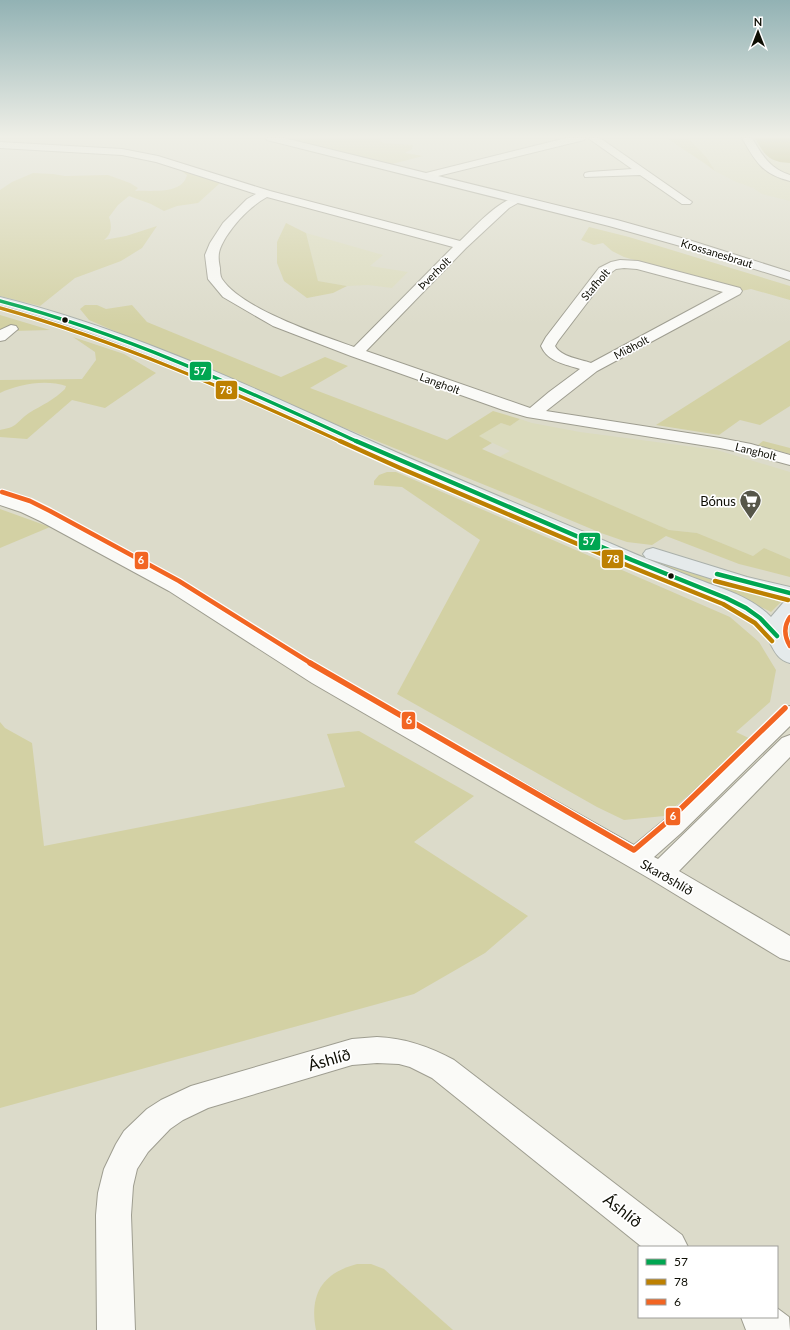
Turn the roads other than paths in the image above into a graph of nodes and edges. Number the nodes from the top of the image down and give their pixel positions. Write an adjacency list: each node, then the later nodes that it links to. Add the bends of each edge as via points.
1 (253, 200): 10 (street, Langholt, via 227,226 216,243 212,255 215,279 228,294 278,323)
2 (293, 200): 6 (street)
3 (517, 200): 6 (street, Þverholt, via 505,206); 7 (street, Krossanesbraut, via 682,242)
4 (683, 200): 5 (street)
5 (686, 202)
6 (462, 245): 10 (street, Þverholt)
7 (790, 276)
8 (735, 292): 11 (street, Miðholt); 11 (street, Stafholt, via 638,265 609,266 548,346 551,352 561,358)
9 (0, 301): 15 (highway, via 86,327 161,354 403,462)
10 (356, 353): 12 (street, Langholt)
11 (592, 368): 12 (street, Miðholt, via 554,395)
12 (533, 414): 13 (street, Langholt, via 720,443)
13 (790, 460)
14 (0, 499): 22 (street, Skarðshlíð, via 47,517 176,587 320,678)
15 (530, 515): 16 (highway, via 750,584); 18 (highway, via 726,598 760,618)
16 (790, 593)
17 (790, 607): 18 (highway, via 782,613 777,624)
18 (777, 636): 19 (highway)
19 (790, 656)
20 (790, 713): 22 (street, via 672,827)
21 (790, 743): 23 (street)
22 (635, 859): 23 (street, Skarðshlíð)
23 (661, 873): 24 (street, Skarðshlíð)
24 (790, 950)
25 (669, 1246): 27 (street, Áshlíð, via 443,1069 426,1059 408,1053 390,1049 364,1050 182,1103 146,1128 132,1145 115,1187)
26 (760, 1318): 28 (street)
27 (116, 1330)
28 (776, 1330)

